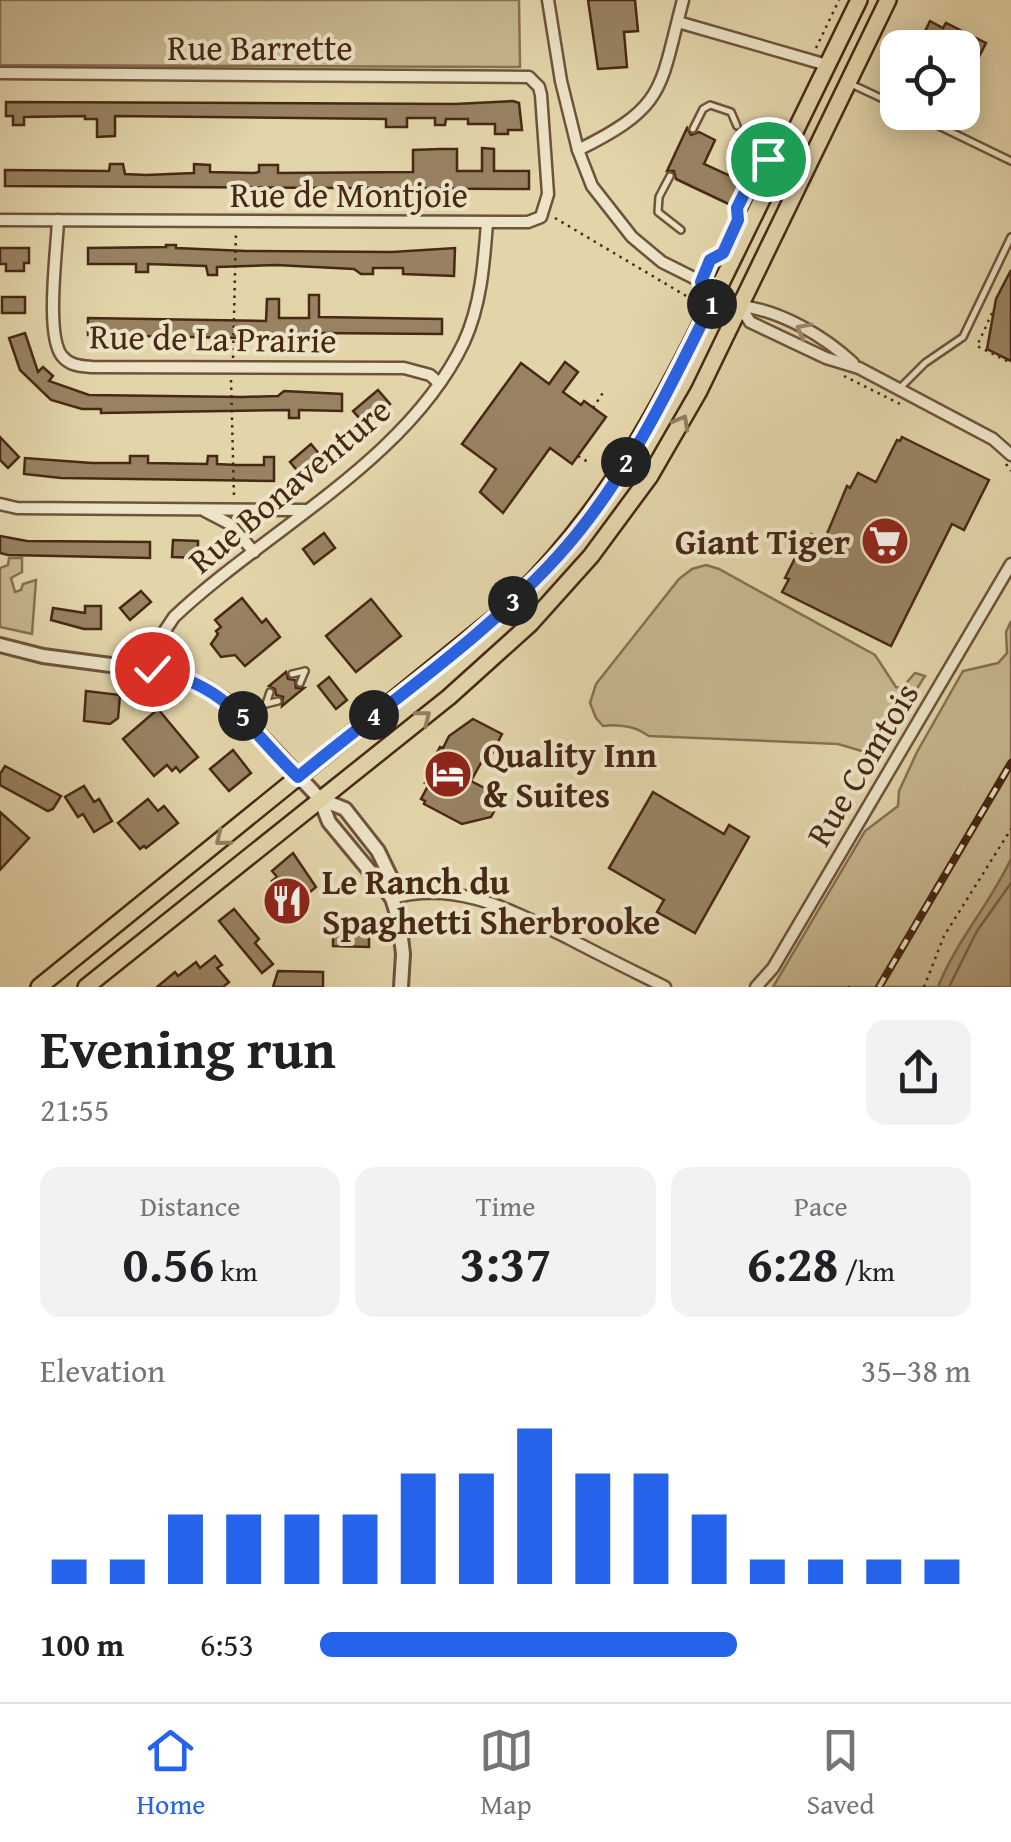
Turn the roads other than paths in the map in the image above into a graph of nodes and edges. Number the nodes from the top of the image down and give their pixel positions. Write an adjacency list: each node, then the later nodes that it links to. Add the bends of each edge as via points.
1 (548, 0): 14 (street)
2 (683, 0): 5 (street)
3 (860, 0): 6 (main road)
4 (888, 0): 9 (main road)
5 (678, 22): 6 (street); 14 (street, via 660,84 644,110)
6 (821, 64): 22 (main road)
7 (0, 73): 8 (street, Rue Barrette)
8 (520, 76): 19 (street, Rue de Montjoie, via 535,81 541,95 548,204 536,220)
9 (848, 82): 10 (lane); 23 (main road)
10 (880, 97)
11 (737, 126): 12 (lane, via 734,115 710,105)
12 (693, 129)
13 (947, 130): 15 (lane)
14 (578, 150): 22 (street, via 592,186 619,224 662,262)
15 (1011, 161)
16 (670, 176): 20 (lane, via 658,212)
17 (0, 220): 18 (street, Rue de Montjoie)
18 (58, 220): 19 (street, Rue de Montjoie); 25 (street, Rue de La Prairie, via 55,329 67,362 404,368)
19 (488, 223): 25 (street, Rue Bonaventure, via 473,318)
20 (681, 230)
21 (1011, 237): 26 (lane, via 963,337)
22 (718, 290): 23 (street); 39 (main road, via 638,444 560,554 498,615)
23 (740, 306): 24 (street, one-way to 23, via 834,346 762,308); 24 (street, via 750,322); 40 (main road, one-way to 23, via 501,652 572,579 664,453)
24 (858, 368): 26 (street)
25 (440, 383): 30 (street, Rue Bonaventure, via 389,442)
26 (898, 389): 27 (street, via 993,439)
27 (1006, 456)
28 (0, 504): 29 (street)
29 (200, 509): 30 (street); 31 (street, via 230,524)
30 (305, 510): 31 (street, Rue Bonaventure)
31 (254, 552): 34 (street, Rue Bonaventure, via 168,624)
32 (1011, 564): 46 (street, Rue Comtois)
33 (0, 645): 34 (street)
34 (152, 669): 39 (street, via 220,696)
35 (292, 674): 36 (lane, via 305,671)
36 (300, 683)
37 (270, 692): 38 (lane, via 266,704)
38 (278, 701)
39 (298, 777): 40 (street); 42 (main road, one-way to 42)
40 (320, 799): 41 (street, via 328,822); 41 (street, via 345,809 378,851); 43 (main road)
41 (392, 898): 44 (street, via 400,921); 45 (street, via 450,893 490,901)
42 (39, 987)
43 (86, 987)
44 (401, 987)
45 (665, 987)
46 (756, 987)

